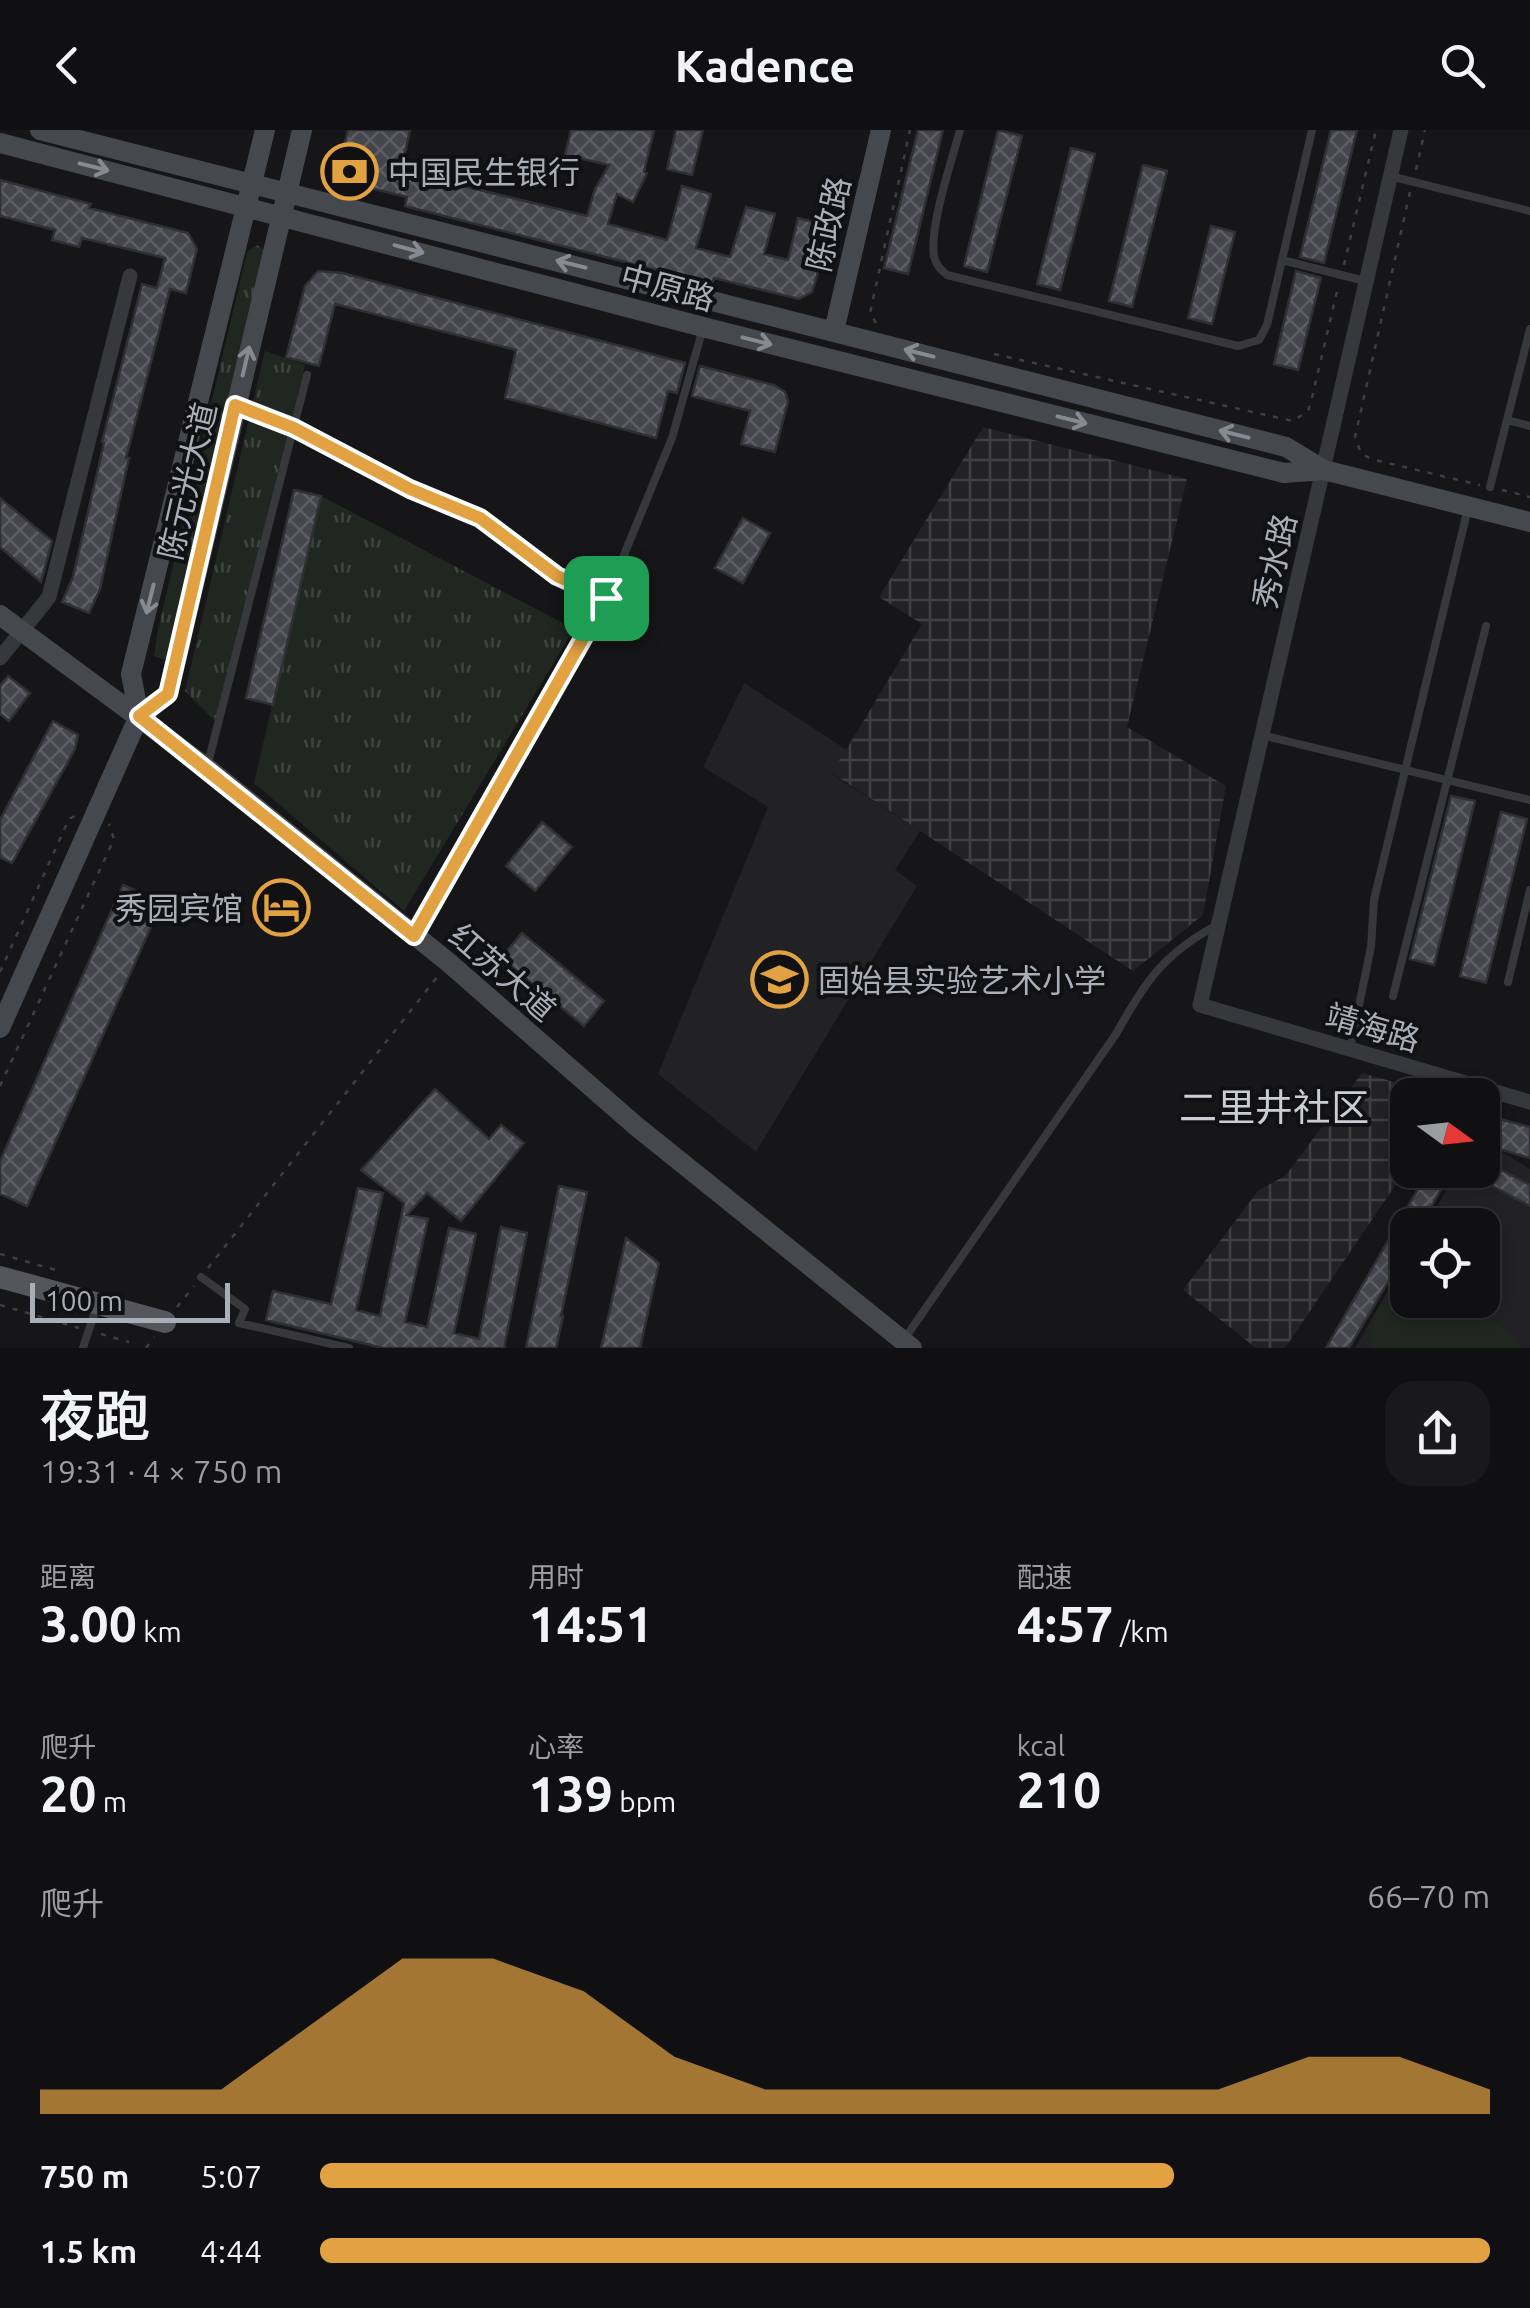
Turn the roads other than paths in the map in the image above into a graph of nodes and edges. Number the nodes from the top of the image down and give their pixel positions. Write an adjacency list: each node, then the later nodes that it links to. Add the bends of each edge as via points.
1 (40, 130): 10 (main road, 中原路)
2 (264, 130): 10 (main road, 陈元光大道)
3 (302, 130): 11 (main road, 陈元光大道)
4 (881, 130): 20 (main road, 陈政路)
5 (960, 130): 15 (lane, via 934,235 938,266 947,275 1250,345 1267,325)
6 (1312, 130): 15 (lane)
7 (1401, 130): 9 (street, 秀水路)
8 (0, 142): 12 (main road, 中原路, one-way to 12)
9 (1390, 176): 13 (lane); 17 (street, 秀水路)
10 (251, 183): 11 (main road, 中原路); 12 (main road, 陈元光大道)
11 (288, 191): 14 (main road, 陈元光大道); 20 (main road, 中原路, one-way to 11)
12 (246, 205): 14 (main road, 中原路); 35 (main road, 陈元光大道, one-way to 35, via 131,674)
13 (1530, 211)
14 (281, 214): 18 (main road, 中原路, one-way to 18); 22 (main road, 陈元光大道, one-way to 14)
15 (1282, 260): 17 (lane)
16 (130, 276): 33 (street, via 49,597)
17 (1366, 282): 26 (street, 秀水路)
18 (703, 327): 26 (main road, 中原路, one-way to 26, via 1284,473); 30 (lane, via 672,438)
19 (1530, 329): 23 (lane)
20 (834, 332): 26 (main road, 中原路, one-way to 20, via 1286,447)
21 (307, 375): 25 (lane)
22 (235, 405): 25 (lane); 35 (main road, 陈元光大道, via 168,694)
23 (1507, 420): 24 (lane); 27 (lane)
24 (1530, 426)
25 (294, 428): 30 (lane, via 480,518 557,576); 37 (lane)
26 (1324, 470): 28 (main road, 中原路); 36 (street, 秀水路)
27 (1490, 487)
28 (1468, 508): 29 (main road, 中原路); 38 (lane)
29 (1530, 522)
30 (606, 598): 43 (lane)
31 (0, 615): 33 (main road, 红苏大道)
32 (1486, 626): 39 (lane)
33 (20, 632): 34 (street); 35 (main road, 红苏大道)
34 (0, 658)
35 (139, 716): 37 (main road, 红苏大道); 47 (main road, 陈元光大道)
36 (1261, 736): 38 (lane); 42 (street, 秀水路)
37 (207, 768): 43 (main road, 红苏大道)
38 (1405, 770): 39 (lane); 48 (lane, via 1374,900)
39 (1447, 780): 40 (lane); 45 (lane)
40 (1530, 800)
41 (1530, 890): 44 (lane)
42 (1216, 926): 46 (street, 秀水路); 54 (lane, via 1186,942 1145,982)
43 (414, 936): 54 (main road, 红苏大道, via 636,1126)
44 (1508, 982)
45 (1393, 996)
46 (1200, 1005): 48 (street, 靖海路)
47 (0, 1028)
48 (1350, 1049): 49 (street, 靖海路)
49 (1530, 1102)
50 (0, 1277): 52 (main road)
51 (201, 1277): 56 (lane, via 245,1309 239,1323)
52 (97, 1304): 53 (main road); 55 (lane)
53 (165, 1322)
54 (908, 1344)
55 (83, 1348)
56 (349, 1348)

